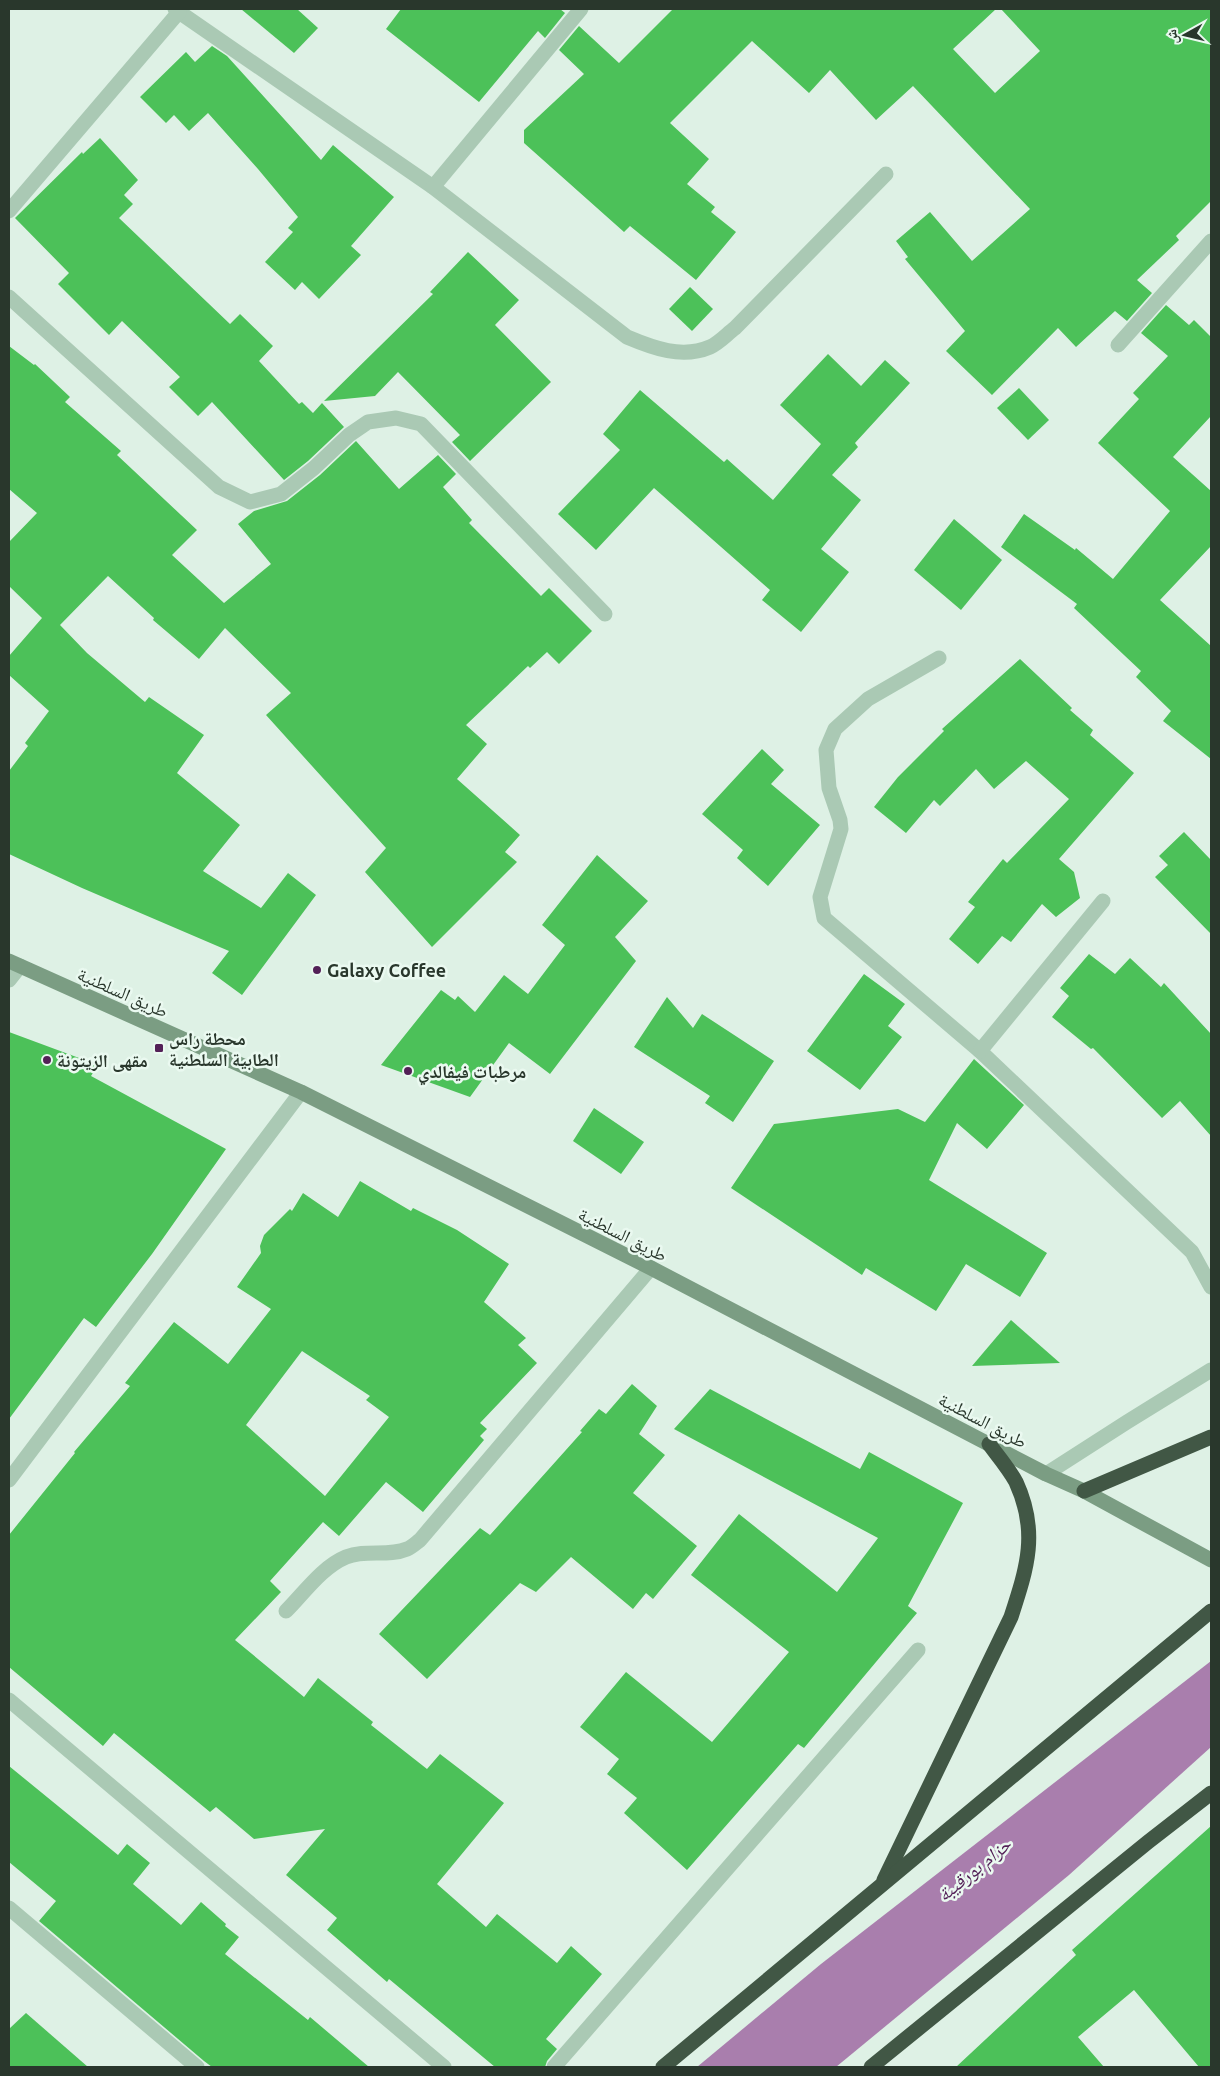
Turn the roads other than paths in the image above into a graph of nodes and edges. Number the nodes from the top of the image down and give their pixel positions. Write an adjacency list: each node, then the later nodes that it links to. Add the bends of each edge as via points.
1 (581, 9): 4 (street)
2 (177, 10): 4 (street); 5 (street)
3 (886, 174): 4 (street, via 735,328 710,347 685,352 656,349 627,337)
4 (433, 187)
5 (9, 211)
6 (1211, 241): 8 (street)
7 (9, 297): 9 (street, via 220,487 250,502 281,494 368,422 396,418 421,424)
8 (1118, 345)
9 (605, 614)
10 (939, 658): 14 (street, via 868,699 835,729 826,750 829,788 841,829 820,897 824,918)
11 (1102, 901): 14 (street)
12 (14, 963): 13 (street); 15 (main road, طريق السلطنية)
13 (9, 980)
14 (980, 1051): 17 (street, via 1192,1252)
15 (301, 1092): 16 (main road, طريق السلطنية); 22 (street)
16 (651, 1268): 20 (main road, طريق السلطنية); 25 (street, via 420,1540 408,1549 347,1557 331,1566)
17 (1211, 1287)
18 (1211, 1370): 21 (street)
19 (1211, 1437): 23 (highway)
20 (989, 1444): 21 (main road, طريق السلطنية); 30 (highway, via 1015,1481 1027,1513 1029,1545 1026,1572 1011,1617)
21 (1046, 1474): 23 (main road, طريق السلطنية)
22 (9, 1480)
23 (1084, 1491): 24 (main road, طريق السلطنية)
24 (1211, 1560)
25 (286, 1611)
26 (1211, 1611): 30 (highway)
27 (918, 1650): 34 (street)
28 (9, 1700): 33 (street)
29 (1211, 1793): 36 (highway)
30 (881, 1886): 35 (highway)
31 (9, 1908): 32 (street)
32 (197, 2067)
33 (444, 2067)
34 (554, 2067)
35 (663, 2067)
36 (871, 2067)

